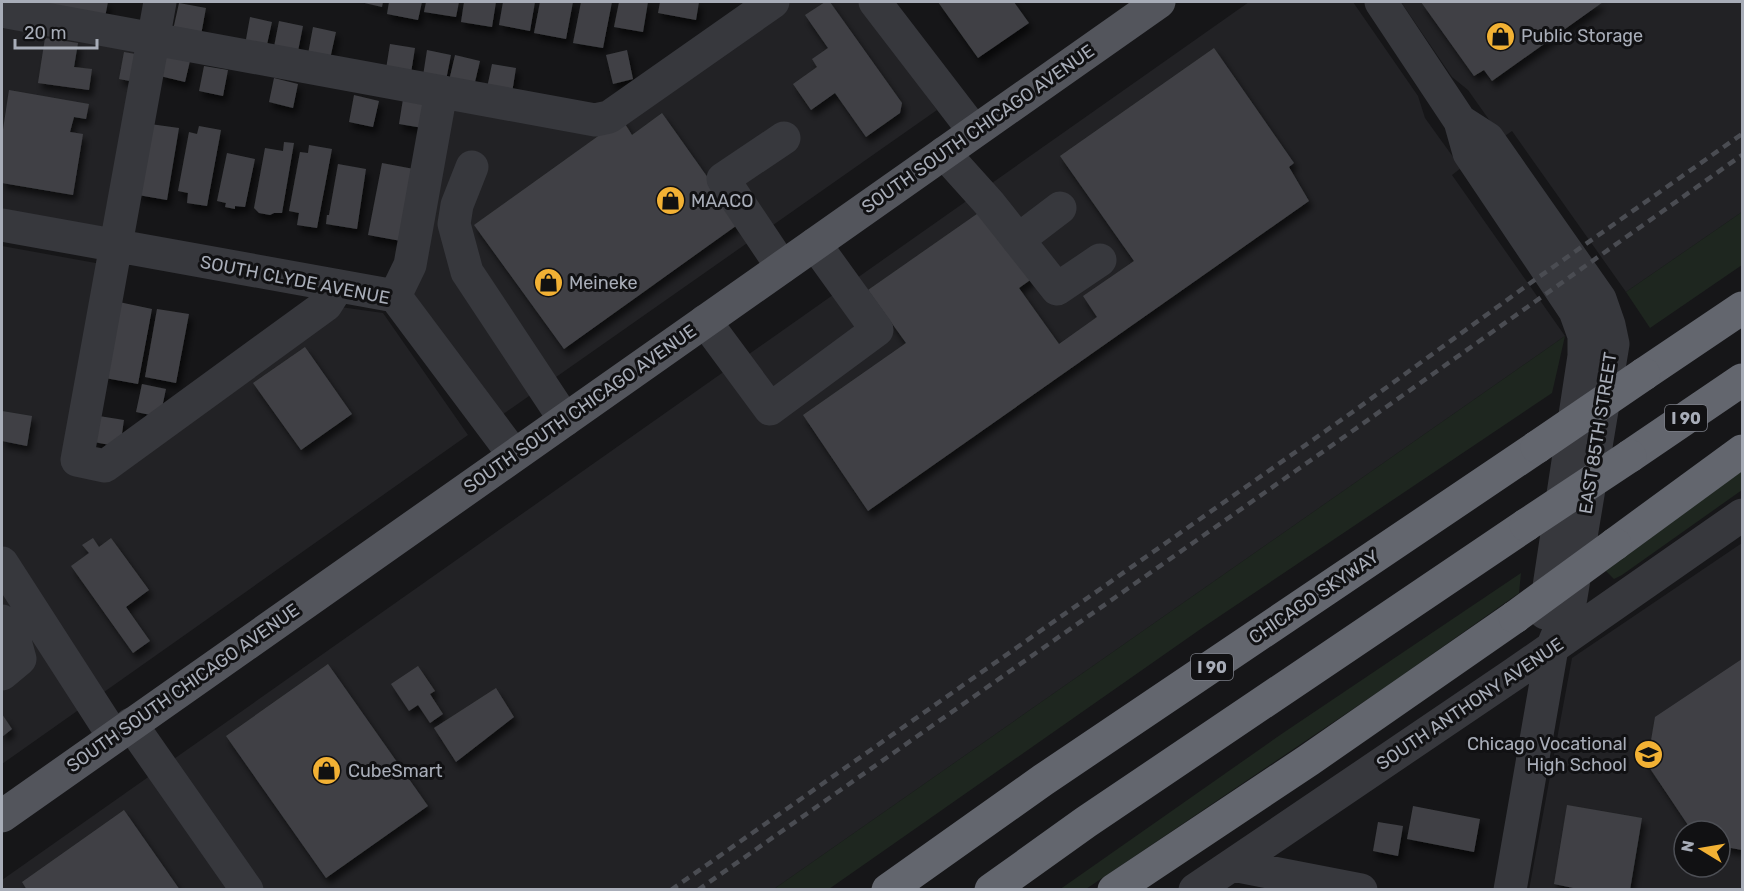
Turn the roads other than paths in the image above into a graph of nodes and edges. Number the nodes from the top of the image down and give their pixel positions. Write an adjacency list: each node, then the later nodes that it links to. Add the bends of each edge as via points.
1 (160, 2): 7 (street)
2 (773, 2): 8 (street, via 609,117 595,120)
3 (875, 2): 9 (street)
4 (1159, 2): 9 (main road, SOUTH SOUTH CHICAGO AVENUE)
5 (1381, 2): 31 (street, EAST 85TH STREET, via 1460,121 1469,153 1575,311 1584,336 1543,626)
6 (2, 11): 7 (street)
7 (153, 39): 8 (street); 17 (street)
8 (441, 92): 21 (street, via 410,265)
9 (975, 131): 11 (main road, SOUTH SOUTH CHICAGO AVENUE)
10 (784, 138): 19 (street, via 723,179)
11 (944, 153): 15 (street); 16 (main road, SOUTH SOUTH CHICAGO AVENUE)
12 (472, 167): 25 (street, via 454,224 467,272)
13 (1060, 208): 15 (street)
14 (2, 225): 17 (street, SOUTH CLYDE AVENUE)
15 (1018, 240): 18 (street, via 1057,289)
16 (815, 244): 19 (main road, SOUTH SOUTH CHICAGO AVENUE); 23 (street, via 878,330 770,409)
17 (116, 246): 20 (street, SOUTH CLYDE AVENUE); 20 (street, via 77,460 105,466 317,312)
18 (1100, 260)
19 (782, 267): 23 (main road, SOUTH SOUTH CHICAGO AVENUE)
20 (338, 286): 21 (street, SOUTH CLYDE AVENUE)
21 (395, 296): 27 (street, SOUTH CLYDE AVENUE)
22 (1743, 308): 37 (highway, CHICAGO SKYWAY / I 90, bridge, via 1044,780)
23 (705, 321): 25 (main road, SOUTH SOUTH CHICAGO AVENUE)
24 (1743, 380): 38 (highway, I 90, bridge)
25 (565, 420): 27 (main road, SOUTH SOUTH CHICAGO AVENUE)
26 (1743, 451): 39 (highway, bridge, via 1515,617)
27 (514, 456): 33 (main road, SOUTH SOUTH CHICAGO AVENUE)
28 (1743, 515): 31 (street, SOUTH ANTHONY AVENUE)
29 (7, 585): 33 (street)
30 (2, 621): 32 (street, via 15,641 20,659)
31 (1552, 648): 35 (street, SOUTH ANTHONY AVENUE); 42 (street, EAST 85TH STREET)
32 (2, 674)
33 (123, 731): 34 (main road, SOUTH SOUTH CHICAGO AVENUE); 36 (street)
34 (2, 816)
35 (1233, 865): 40 (street, SOUTH ANTHONY AVENUE); 41 (street)
36 (248, 890)
37 (888, 890)
38 (991, 890)
39 (1114, 890)
40 (1195, 890)
41 (1361, 890)
42 (1510, 890)

